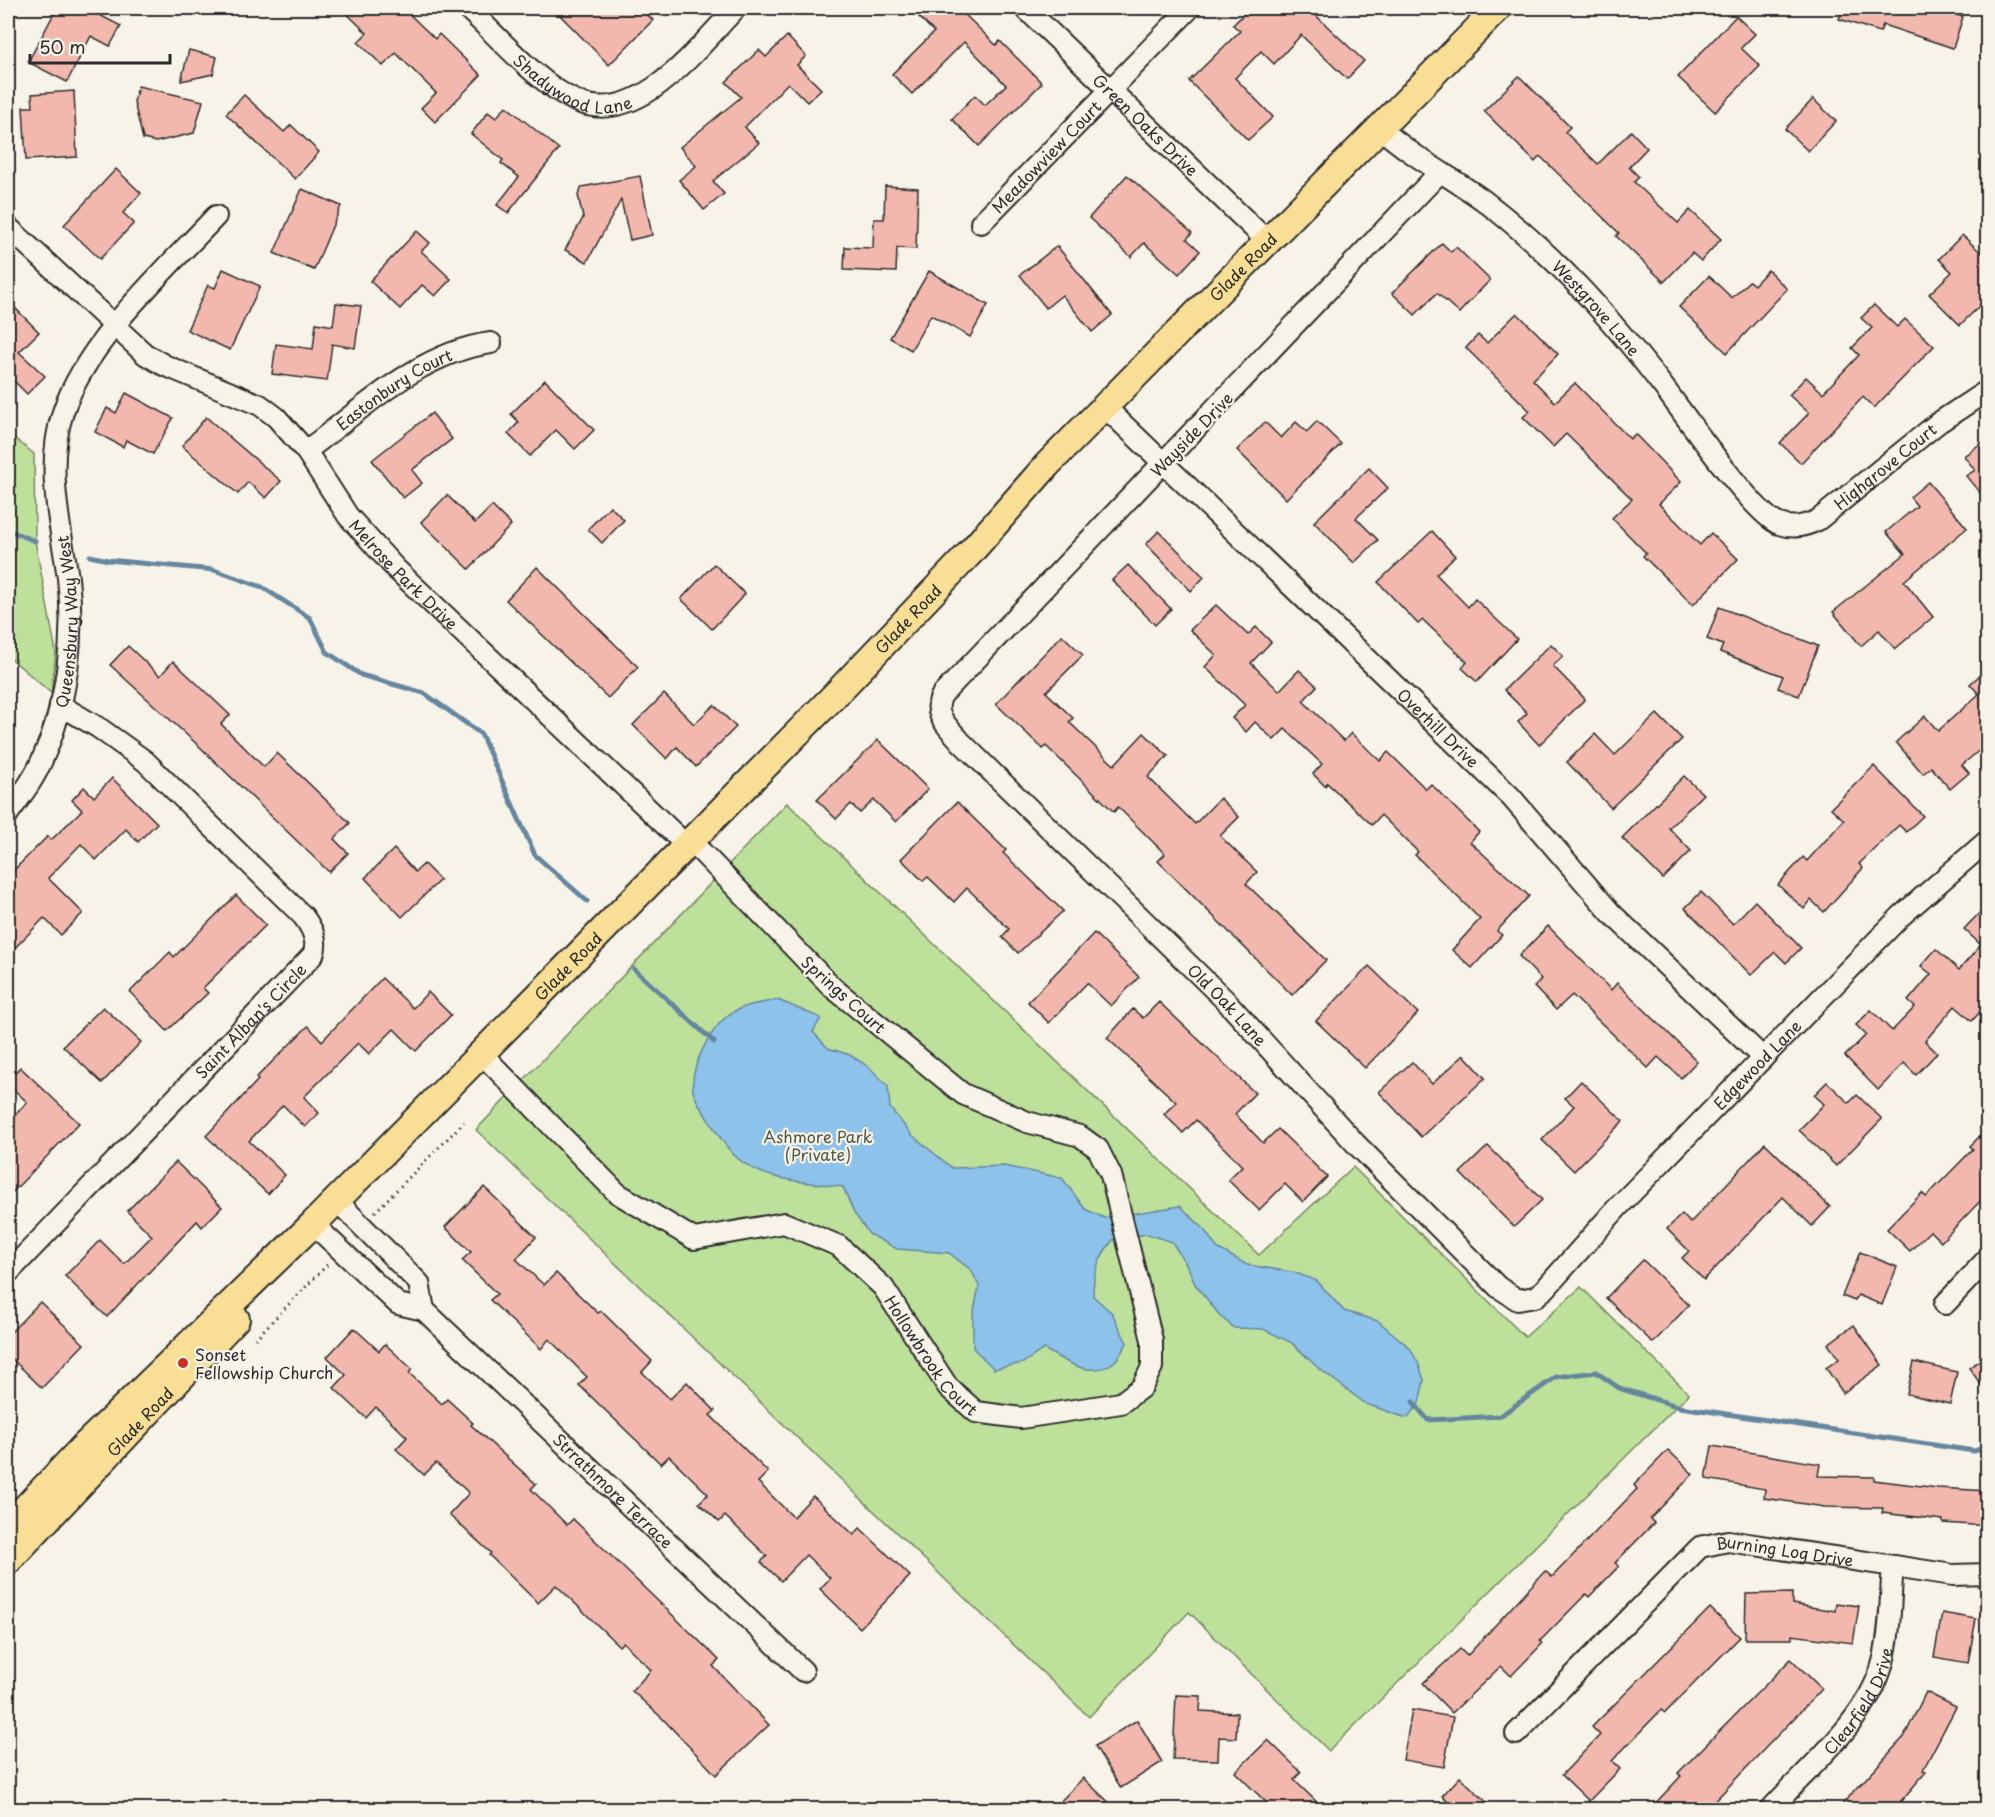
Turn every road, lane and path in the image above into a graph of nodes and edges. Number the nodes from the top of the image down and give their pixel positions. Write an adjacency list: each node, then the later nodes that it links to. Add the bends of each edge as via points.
1 (467, 8): 2 (street, Shadywood Lane, via 546,81 576,101 603,107 644,95 676,70)
2 (736, 8)
3 (1025, 8): 6 (street, Green Oaks Drive)
4 (1190, 8): 6 (street, Meadowview Court)
5 (1498, 8): 7 (main road, Glade Road)
6 (1110, 90): 10 (street, Meadowview Court); 12 (street, Green Oaks Drive)
7 (1379, 127): 8 (street, Westgrove Lane); 12 (main road, Glade Road)
8 (1439, 173): 18 (street, Wayside Drive); 19 (street, Westgrove Lane, via 1481,199 1563,268 1613,321 1734,480)
9 (216, 216): 13 (street, Queensbury Way West)
10 (981, 223)
11 (8, 226): 13 (street, Melrose Park Drive)
12 (1267, 240): 16 (main road, Glade Road)
13 (114, 327): 17 (street, Melrose Park Drive, via 164,365 260,405); 21 (street, Queensbury Way West, via 77,380 63,412 54,460 70,626)
14 (490, 344): 17 (street, Eastonbury Court, via 451,352 407,376)
15 (1988, 390): 19 (street, Highgrove Court, via 1938,423 1818,520 1803,526)
16 (1104, 406): 18 (street, Overhill Drive); 24 (main road, Glade Road, via 842,688)
17 (306, 451): 24 (street, Melrose Park Drive, via 348,516 396,569)
18 (1164, 463): 20 (street, Wayside Drive); 26 (street, Overhill Drive, via 1511,797 1611,913)
19 (1777, 524)
20 (942, 695): 32 (street, Old Oak Lane, via 937,704 939,715 961,742 1226,1001 1363,1151 1498,1287 1518,1300)
21 (60, 705): 22 (street, Queensbury Way West, via 42,761); 31 (street, Saint Alban's Circle, via 145,761 303,916 312,928 316,948)
22 (8, 814)
23 (1988, 840): 26 (street, Edgewood Lane, via 1901,916)
24 (688, 842): 25 (main road, Glade Road); 27 (street, Springs Court, via 832,987 963,1094)
25 (481, 1053): 27 (street, Hollowbrook Court, via 617,1193 694,1239 784,1223 839,1246 883,1287 948,1387 976,1412 1022,1418 1121,1403 1142,1387 1152,1367 1152,1340 1111,1175 1098,1149 1080,1136); 28 (main road, Glade Road)
26 (1763, 1058): 32 (street, Edgewood Lane)
27 (986, 1106)
28 (336, 1200): 29 (main road, Glade Road); 34 (street, via 419,1283)
29 (313, 1224): 34 (street, Strrathmore Terrace, via 398,1304); 35 (main road, Glade Road, via 83,1447); 36 (main road, Glade Road, via 270,1284)
30 (1988, 1258): 33 (street)
31 (8, 1273)
32 (1535, 1297)
33 (1945, 1304)
34 (424, 1310): 39 (street, Strrathmore Terrace)
35 (8, 1526)
36 (10, 1553)
37 (1893, 1566): 38 (street, Burning Log Drive, via 1953,1575); 40 (street, Burning Log Drive, via 1728,1541 1700,1547); 41 (street, Clearfield Drive, via 1883,1662 1865,1703)
38 (1988, 1574)
39 (803, 1671)
40 (1516, 1734)
41 (1770, 1809)

